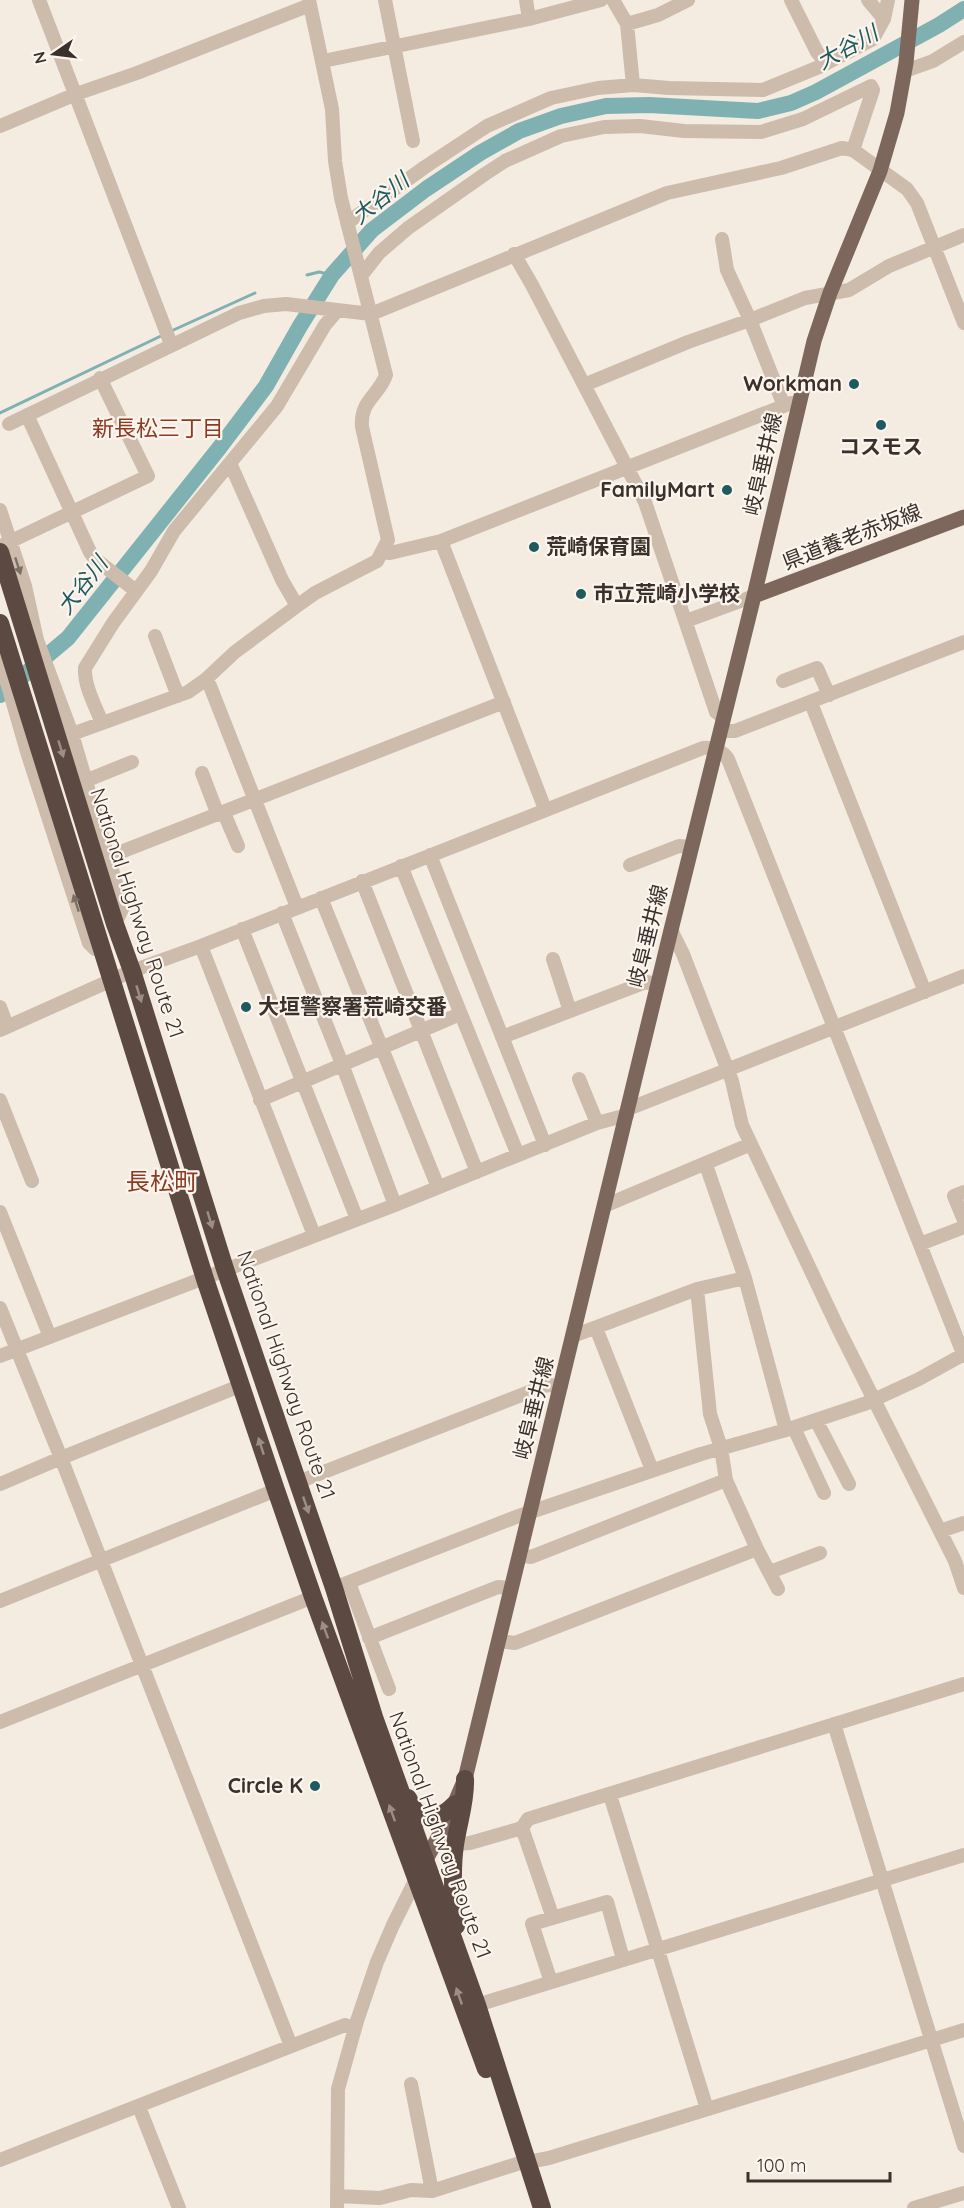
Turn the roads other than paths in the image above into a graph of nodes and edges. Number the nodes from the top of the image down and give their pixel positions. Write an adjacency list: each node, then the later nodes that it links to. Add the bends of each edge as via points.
1 (39, 0): 21 (street)
2 (385, 0): 16 (street)
3 (526, 0): 12 (street)
4 (601, 0): 12 (street)
5 (613, 0): 14 (street)
6 (688, 0): 14 (street)
7 (791, 0): 18 (street)
8 (868, 0): 13 (street)
9 (888, 0): 13 (street)
10 (310, 2): 17 (street); 21 (street, via 137,74)
11 (912, 3): 19 (main road, 岐阜垂井線)
12 (529, 19): 16 (street)
13 (884, 19): 18 (street, via 873,39)
14 (627, 24): 20 (street)
15 (964, 42): 19 (street, via 933,60)
16 (392, 46): 17 (street); 23 (street)
17 (323, 61): 26 (street, via 332,109 335,161)
18 (826, 63): 20 (street, via 763,90)
19 (906, 67): 25 (main road, 岐阜垂井線)
20 (633, 85): 26 (street, via 551,98 487,126)
21 (76, 94): 22 (street); 37 (street)
22 (0, 126)
23 (412, 141)
24 (853, 150): 25 (street); 30 (street, via 842,148 781,168 667,193); 31 (street, via 873,90 871,86 803,118 761,132 639,126 604,127 561,136 506,161 456,194 408,228)
25 (880, 171): 29 (street, via 907,189 917,203); 32 (main road, 岐阜垂井線)
26 (348, 226): 31 (street)
27 (964, 235): 29 (street)
28 (722, 239): 35 (street, via 727,270)
29 (934, 247): 32 (street, via 889,266 849,290); 36 (street)
30 (514, 254): 34 (street); 39 (street)
31 (360, 274): 34 (street)
32 (830, 293): 35 (street, via 805,298); 40 (main road, 岐阜垂井線)
33 (333, 310): 34 (street); 37 (street, via 264,306); 43 (street, via 277,406)
34 (371, 314): 50 (street, via 386,375 361,414 386,524 388,540)
35 (750, 320): 39 (street); 40 (street)
36 (964, 323)
37 (171, 344): 38 (street)
38 (100, 378): 41 (street); 46 (street, via 148,476)
39 (584, 385): 44 (street)
40 (791, 404): 44 (street); 52 (main road, 岐阜垂井線)
41 (27, 414): 42 (street); 46 (street)
42 (9, 424)
43 (230, 463): 51 (street); 53 (street)
44 (627, 468): 48 (street); 54 (street, via 651,519)
45 (0, 510): 49 (street)
46 (72, 511): 49 (street); 51 (street, via 90,552)
47 (964, 517): 52 (main road, 県道養老赤坂線)
48 (441, 541): 50 (street); 64 (street)
49 (5, 546): 61 (highway, National Highway Route 21, one-way to 61)
50 (383, 552): 53 (street, via 377,561)
51 (134, 589): 66 (street, via 85,668 87,686)
52 (754, 596): 54 (street); 67 (main road, 岐阜垂井線)
53 (297, 606): 59 (street, via 235,652)
54 (686, 621): 67 (street)
55 (0, 623): 58 (highway, National Highway Route 21)
56 (155, 636): 63 (street)
57 (964, 642): 62 (street)
58 (4, 659): 93 (highway, National Highway Route 21, one-way to 58)
59 (205, 680): 63 (street); 73 (street)
60 (783, 681): 62 (street, via 817,668)
61 (48, 688): 68 (street); 86 (highway, National Highway Route 21, one-way to 86)
62 (829, 695): 65 (street)
63 (178, 696): 66 (street)
64 (504, 702): 73 (street); 74 (street)
65 (811, 703): 67 (street, via 729,733); 95 (street)
66 (102, 723): 68 (street)
67 (722, 724): 69 (main road, 岐阜垂井線)
68 (72, 734): 72 (street)
69 (715, 749): 74 (street, via 703,748); 77 (main road, 岐阜垂井線); 99 (street, via 728,759)
70 (132, 762): 72 (street)
71 (202, 773): 75 (street)
72 (85, 781): 79 (street)
73 (255, 801): 75 (street); 84 (street)
74 (545, 809): 78 (street)
75 (221, 814): 76 (street); 79 (street)
76 (238, 846)
77 (691, 848): 80 (street, via 679,846); 88 (main road, 岐阜垂井線)
78 (430, 855): 81 (street); 102 (street)
79 (108, 857): 86 (street, via 123,907)
80 (630, 865)
81 (401, 866): 82 (street); 98 (street)
82 (362, 881): 83 (street); 101 (street)
83 (321, 898): 84 (street); 103 (street)
84 (297, 907): 85 (street)
85 (282, 913): 87 (street); 104 (street)
86 (115, 924): 91 (highway, National Highway Route 21)
87 (242, 929): 89 (street); 107 (street)
88 (671, 930): 94 (main road, 岐阜垂井線); 105 (street)
89 (201, 946): 91 (street); 109 (street)
90 (553, 959): 97 (street)
91 (132, 971): 93 (street); 129 (highway, National Highway Route 21, one-way to 129)
92 (964, 976): 95 (street)
93 (113, 979): 100 (street); 131 (highway, National Highway Route 21)
94 (658, 984): 97 (street, via 646,982); 110 (main road, 岐阜垂井線)
95 (925, 992): 99 (street)
96 (0, 1007): 100 (street)
97 (570, 1011): 102 (street)
98 (460, 1014): 101 (street); 114 (street)
99 (834, 1027): 105 (street); 128 (street)
100 (4, 1028)
101 (421, 1031): 103 (street); 116 (street)
102 (502, 1036): 113 (street)
103 (381, 1048): 104 (street); 118 (street)
104 (342, 1064): 107 (street); 120 (street)
105 (727, 1068): 110 (street); 112 (street)
106 (579, 1079): 111 (street)
107 (301, 1082): 109 (street); 123 (street)
108 (0, 1100): 117 (street)
109 (260, 1100): 126 (street)
110 (627, 1112): 111 (street); 121 (main road, 岐阜垂井線)
111 (597, 1123): 113 (street)
112 (751, 1144): 115 (street); 142 (street)
113 (545, 1145): 114 (street)
114 (518, 1155): 116 (street)
115 (706, 1164): 121 (street); 130 (street)
116 (477, 1172): 118 (street)
117 (32, 1180)
118 (438, 1187): 120 (street)
119 (964, 1192): 124 (street, via 954,1196)
120 (395, 1205): 123 (street)
121 (604, 1206): 135 (main road, 岐阜垂井線)
122 (0, 1212): 127 (street)
123 (357, 1219): 126 (street)
124 (964, 1220)
125 (964, 1227): 128 (street)
126 (314, 1235): 129 (street)
127 (6, 1244): 136 (street)
128 (920, 1244): 138 (street)
129 (225, 1269): 131 (street); 149 (highway, National Highway Route 21)
130 (745, 1278): 132 (street); 144 (street)
131 (205, 1279): 136 (street); 140 (highway, National Highway Route 21)
132 (697, 1289): 134 (street); 145 (street, via 710,1414)
133 (0, 1308): 137 (street)
134 (596, 1328): 135 (street); 147 (street)
135 (573, 1336): 141 (main road, 岐阜垂井線)
136 (50, 1337): 137 (street)
137 (17, 1350): 139 (street); 146 (street)
138 (964, 1355): 142 (street)
139 (0, 1356)
140 (242, 1385): 146 (street); 152 (highway, National Highway Route 21, one-way to 140)
141 (561, 1386): 149 (street, via 547,1385); 154 (main road, 岐阜垂井線)
142 (874, 1398): 143 (street); 156 (street)
143 (816, 1420): 144 (street); 150 (street)
144 (790, 1429): 145 (street); 153 (street)
145 (721, 1448): 147 (street); 148 (street)
146 (61, 1458): 151 (street); 160 (street)
147 (652, 1470): 154 (street)
148 (726, 1480): 157 (street); 159 (street, via 531,1557)
149 (298, 1482): 162 (highway, National Highway Route 21, one-way to 162)
150 (849, 1484)
151 (0, 1485)
152 (276, 1490): 160 (street); 166 (highway, National Highway Route 21)
153 (824, 1493)
154 (530, 1512): 159 (main road, 岐阜垂井線); 162 (street)
155 (964, 1523): 156 (street)
156 (940, 1531): 165 (street)
157 (757, 1549): 161 (street); 169 (street, via 515,1643)
158 (820, 1553): 161 (street)
159 (520, 1555): 163 (main road, 岐阜垂井線)
160 (101, 1561): 167 (street); 170 (street)
161 (770, 1572): 164 (street)
162 (341, 1586): 168 (street); 173 (highway, National Highway Route 21)
163 (511, 1588): 168 (street, via 498,1587); 169 (main road, 岐阜垂井線)
164 (778, 1588)
165 (964, 1588)
166 (313, 1597): 170 (street); 183 (highway, National Highway Route 21, one-way to 166)
167 (0, 1601)
168 (369, 1638): 172 (street)
169 (499, 1641): 176 (main road, 岐阜垂井線)
170 (142, 1665): 174 (street); 194 (street)
171 (964, 1684): 175 (street)
172 (389, 1689)
173 (374, 1716): 178 (highway, via 412,1808 419,1815 435,1818); 182 (highway, National Highway Route 21)
174 (0, 1722)
175 (834, 1724): 177 (street); 184 (street)
176 (465, 1779): 178 (main road, 岐阜垂井線); 180 (highway, via 466,1795)
177 (610, 1795): 179 (street, via 528,1819); 186 (street)
178 (455, 1804): 182 (main road, 岐阜垂井線)
179 (522, 1828): 180 (street); 185 (street)
180 (455, 1844): 188 (highway, via 453,1900)
181 (964, 1855): 184 (street)
182 (425, 1862): 183 (main road, 岐阜垂井線); 188 (highway, National Highway Route 21)
183 (416, 1878): 191 (street, via 385,1943); 200 (highway, National Highway Route 21, one-way to 183)
184 (882, 1880): 186 (street); 193 (street)
185 (553, 1918): 187 (street, via 607,1902); 189 (street, via 532,1924)
186 (658, 1949): 187 (street); 197 (street)
187 (623, 1959): 189 (street)
188 (468, 1979): 190 (highway, National Highway Route 21)
189 (551, 1982): 190 (street)
190 (477, 2004): 200 (highway, National Highway Route 21)
191 (356, 2025): 194 (street, via 345,2025); 203 (street, via 338,2089)
192 (964, 2030): 193 (street)
193 (932, 2040): 197 (street); 198 (street)
194 (291, 2046): 196 (street)
195 (411, 2084): 201 (street)
196 (139, 2107): 199 (street); 204 (street)
197 (708, 2109): 200 (street)
198 (964, 2146)
199 (0, 2160)
200 (524, 2163): 201 (street); 205 (highway, National Highway Route 21)
201 (432, 2191): 203 (street, via 411,2190)
202 (964, 2193): 206 (street)
203 (337, 2202)
204 (179, 2208)
205 (540, 2208)
206 (914, 2208)

